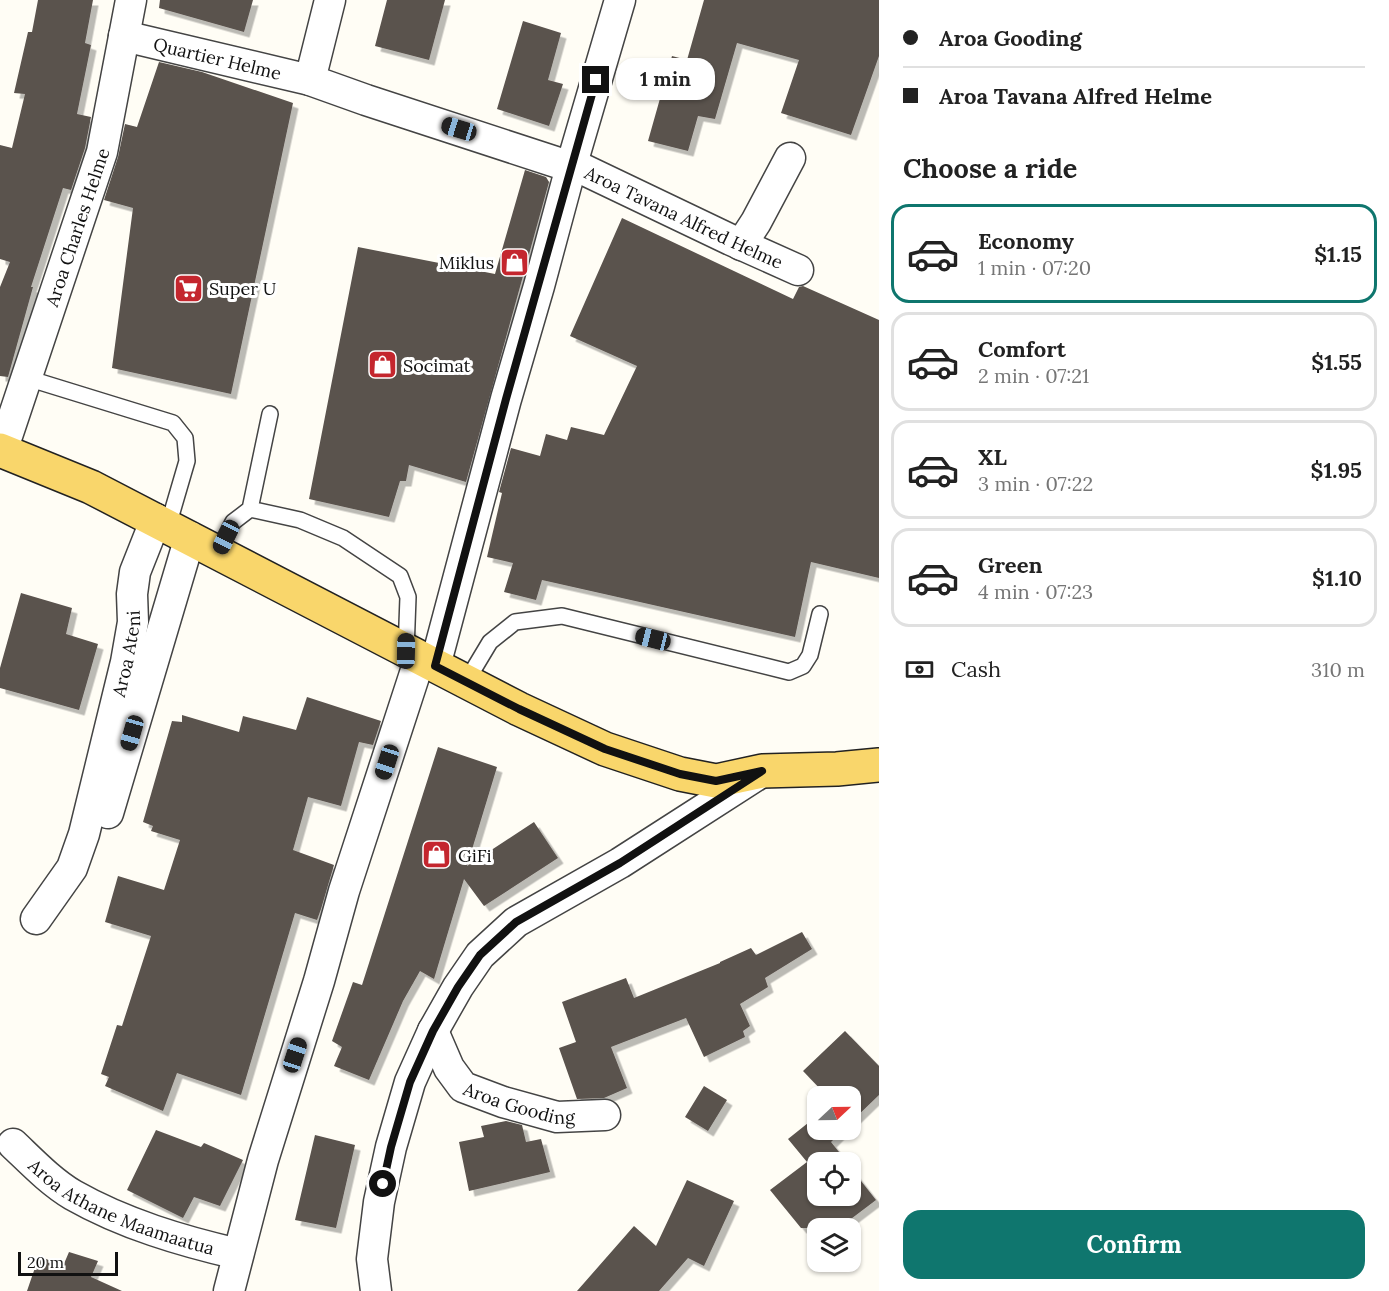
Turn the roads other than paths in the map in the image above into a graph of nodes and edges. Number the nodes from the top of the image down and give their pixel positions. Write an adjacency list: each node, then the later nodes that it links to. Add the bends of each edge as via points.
1 (131, 0): 4 (street, Aroa Charles Helme)
2 (330, 0): 5 (street)
3 (620, 0): 7 (street, Aroa Tavana Alfred Helme)
4 (124, 36): 5 (street, Quartier Helme); 10 (street, Aroa Charles Helme, via 102,152)
5 (310, 80): 7 (street, Quartier Helme)
6 (790, 158): 8 (street)
7 (571, 165): 8 (street, Aroa Tavana Alfred Helme); 16 (street, Aroa Tavana Alfred Helme, via 506,399)
8 (741, 245): 9 (street, Aroa Tavana Alfred Helme)
9 (798, 270)
10 (27, 378): 12 (street, Aroa Charles Helme); 14 (lane, via 173,423 185,438)
11 (270, 414): 13 (lane)
12 (1, 450): 14 (main road, via 92,487)
13 (249, 508): 14 (lane, via 233,522); 16 (lane, via 300,520 343,538 400,576)
14 (183, 534): 16 (main road); 20 (street); 21 (street, Aroa Ateni, via 135,572 126,662 84,834 72,868)
15 (820, 614): 17 (lane, via 810,655 803,666 789,672 562,616 515,622 490,642)
16 (420, 658): 17 (main road); 25 (street, Aroa Tavana Alfred Helme, via 344,891)
17 (466, 682): 19 (main road, via 605,749 680,774 716,781)
18 (879, 765): 19 (main road)
19 (762, 771): 22 (street, via 620,863 516,922 480,955)
20 (90, 871)
21 (36, 919)
22 (433, 1031): 23 (street, Aroa Gooding, via 449,1068 463,1087 557,1117); 27 (street, via 410,1082 391,1147 372,1259)
23 (605, 1115)
24 (13, 1144): 25 (street, Aroa Athane Maamaatua, via 72,1194 146,1228)
25 (238, 1254): 26 (street, Aroa Tavana Alfred Helme)
26 (229, 1291)
27 (376, 1291)

